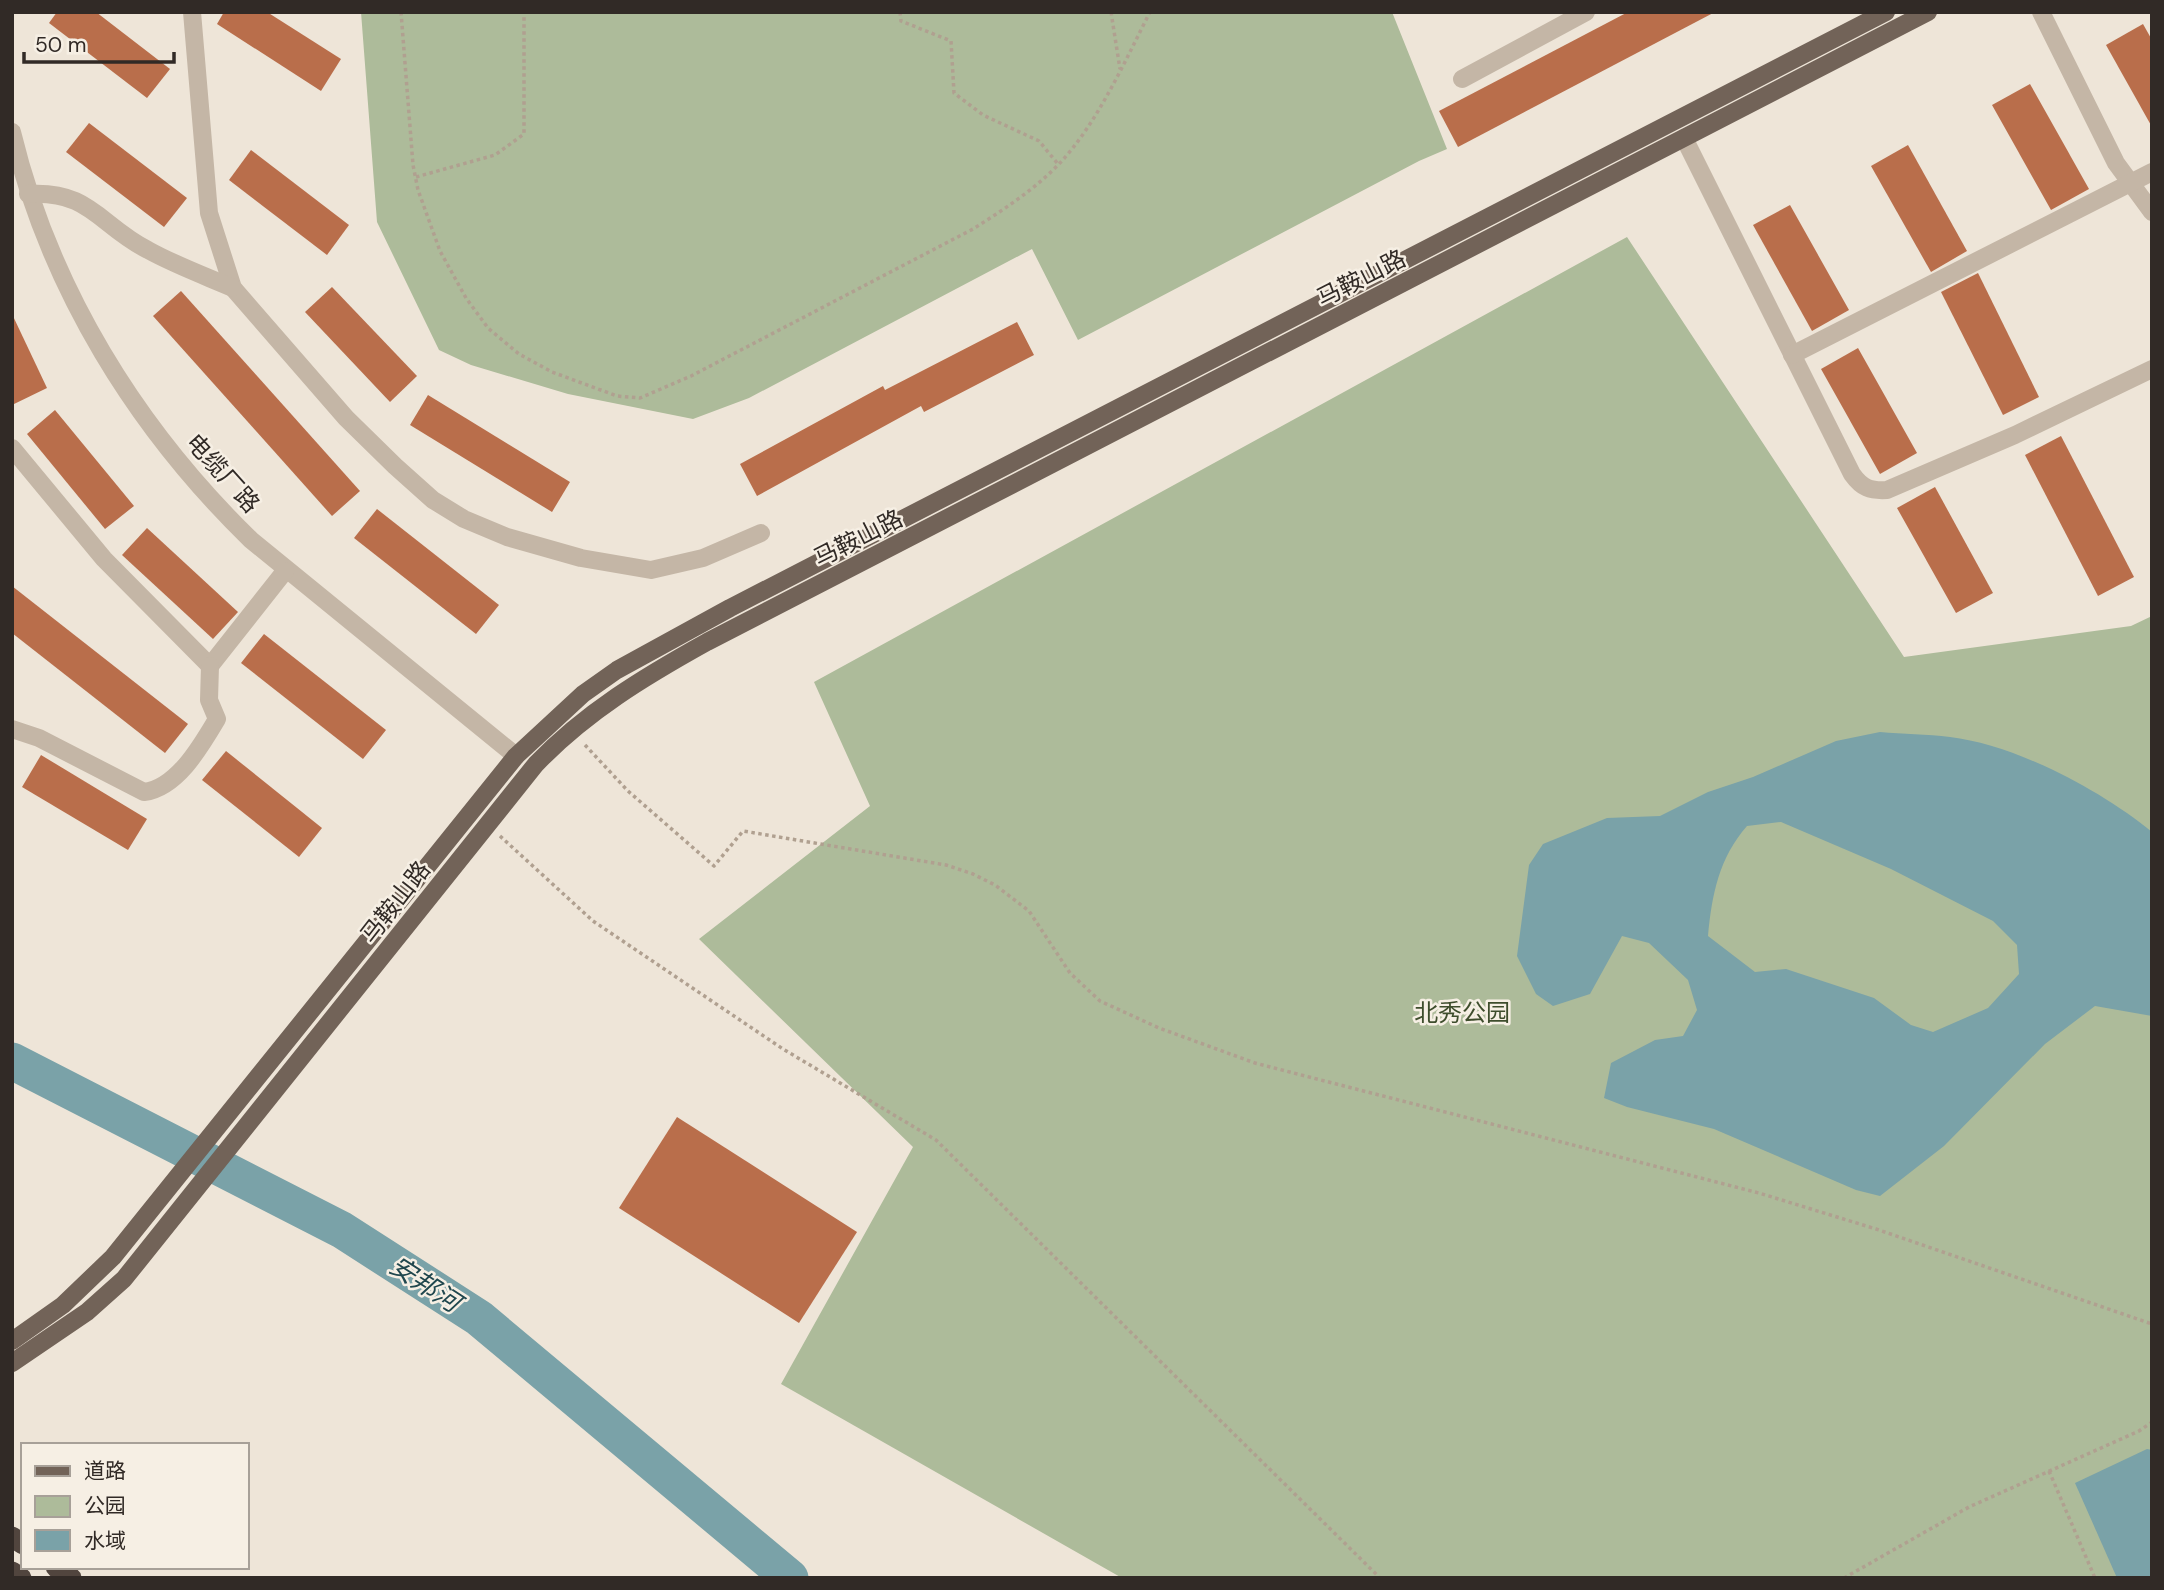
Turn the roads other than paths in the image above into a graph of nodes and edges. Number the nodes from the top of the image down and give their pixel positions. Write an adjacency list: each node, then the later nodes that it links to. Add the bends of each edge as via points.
1 (191, 12): 13 (street, via 209,213)
2 (1586, 12): 6 (street)
3 (1886, 12): 21 (main road, 马鞍山路, via 648,651 583,694)
4 (1928, 12): 8 (main road, 马鞍山路)
5 (2042, 12): 10 (street, via 2116,163)
6 (1462, 79)
7 (12, 132): 11 (street, 电缆厂路)
8 (1685, 138): 14 (street); 23 (main road, 马鞍山路, via 707,642 609,700 536,765 176,1216 106,1297)
9 (2152, 172): 10 (street)
10 (2131, 183): 12 (street); 14 (street)
11 (28, 194): 13 (street, via 81,201 148,250); 18 (street, 电缆厂路, via 52,256 95,340 145,421 213,503)
12 (2152, 212)
13 (233, 288): 17 (street, via 346,418 433,500 464,519 581,558 651,570 703,558)
14 (1792, 355): 15 (street, via 1852,474 1871,491 1887,489 2002,440)
15 (2152, 369)
16 (12, 448): 19 (street, via 104,559)
17 (761, 533)
18 (285, 571): 19 (street); 21 (street, 电缆厂路)
19 (210, 666): 20 (street, via 209,700 217,719 196,754 157,791 144,792 39,738)
20 (12, 729)
21 (516, 756): 22 (main road, 马鞍山路, via 89,1282)
22 (12, 1341)
23 (13, 1363)
24 (12, 1572): 25 (highway)
25 (21, 1578)

